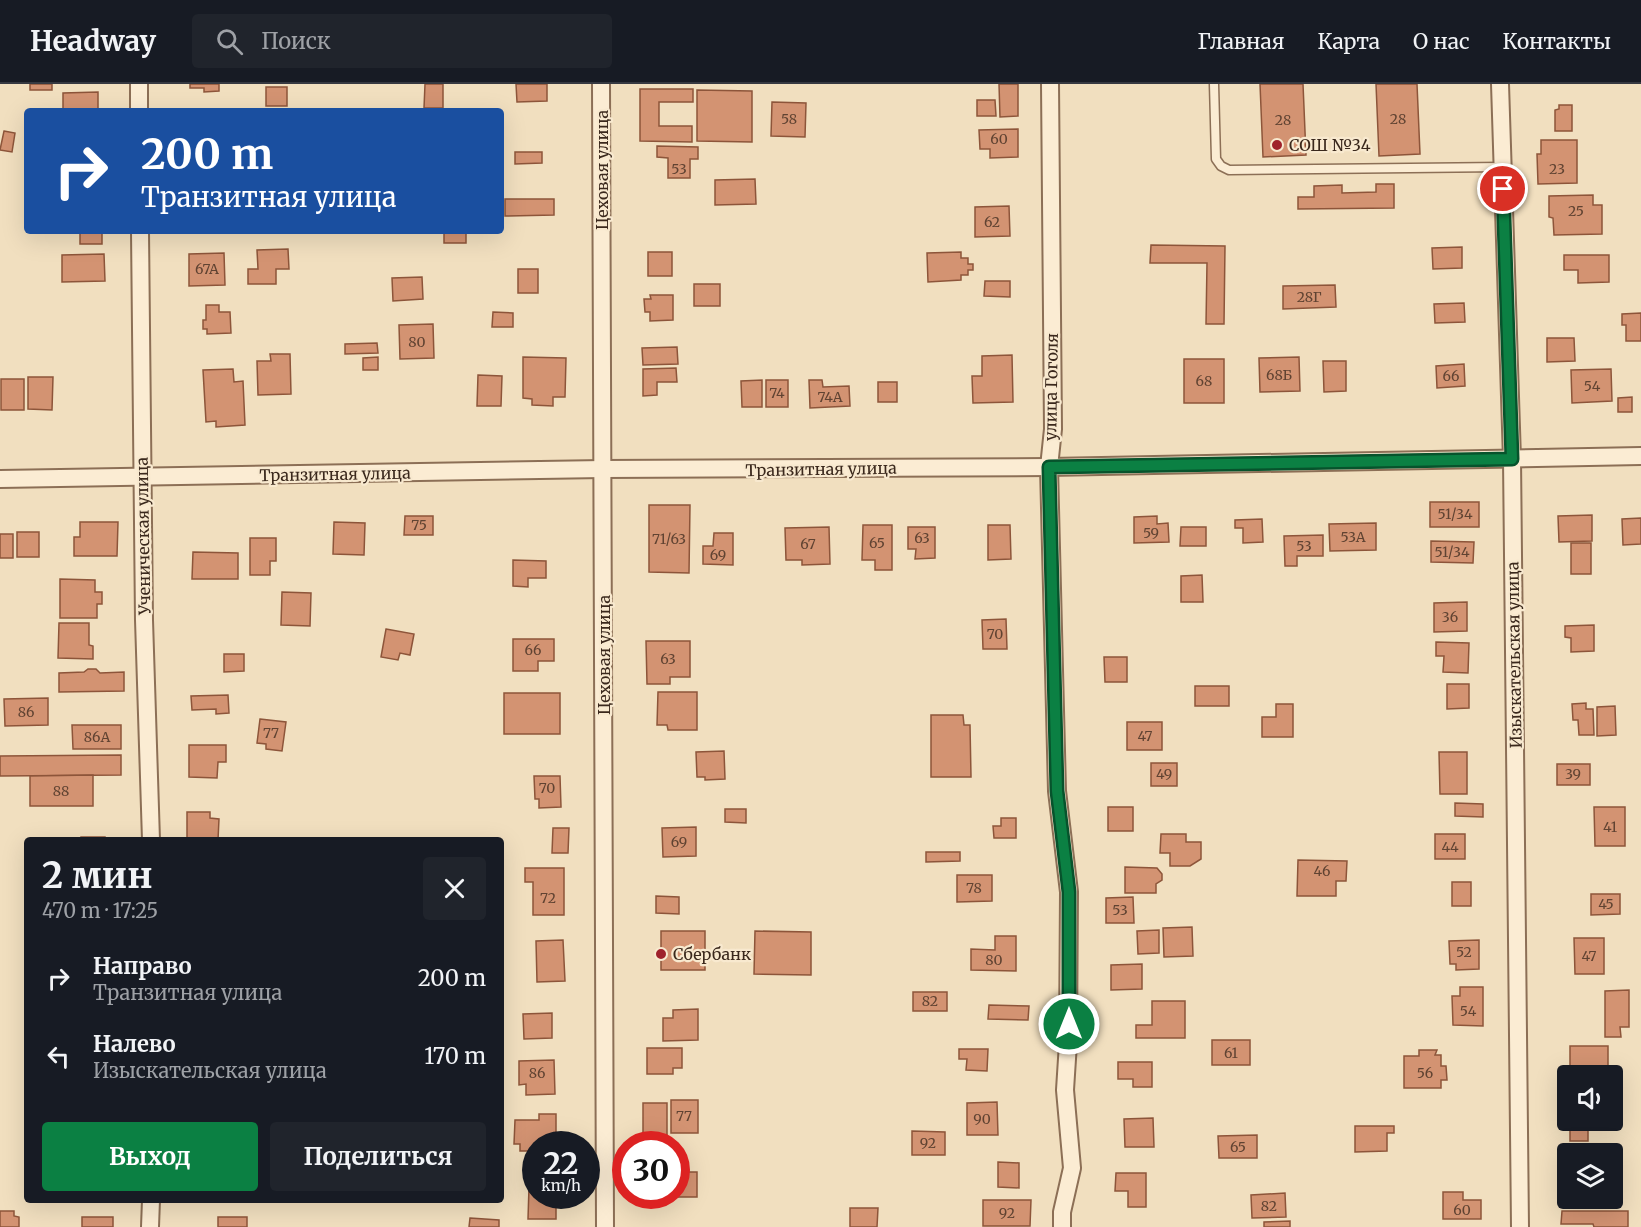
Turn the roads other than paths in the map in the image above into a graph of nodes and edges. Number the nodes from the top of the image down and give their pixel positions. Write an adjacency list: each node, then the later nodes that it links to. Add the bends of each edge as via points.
1 (139, 84): 6 (street)
2 (601, 84): 12 (street, Цеховая улица)
3 (1050, 84): 11 (street, улица Гоголя, via 1053,429)
4 (1214, 84): 7 (lane, via 1216,159 1229,170)
5 (1500, 84): 7 (street, Изыскательская улица)
6 (139, 108)
7 (1503, 167): 10 (street, Изыскательская улица)
8 (140, 234): 13 (street, Ученическая улица)
9 (1641, 456): 10 (street, Транзитная улица)
10 (1512, 459): 11 (street, Транзитная улица); 20 (street, Изыскательская улица)
11 (1049, 467): 12 (street, Транзитная улица); 19 (street, улица Гоголя, via 1057,791 1069,892 1065,1090 1072,1168)
12 (603, 469): 13 (street, Транзитная улица); 18 (street, Цеховая улица)
13 (142, 477): 14 (street, Транзитная улица); 15 (street, Ученическая улица)
14 (0, 479)
15 (151, 837)
16 (151, 1203): 17 (street)
17 (150, 1227)
18 (605, 1227)
19 (1062, 1227)
20 (1520, 1227)

